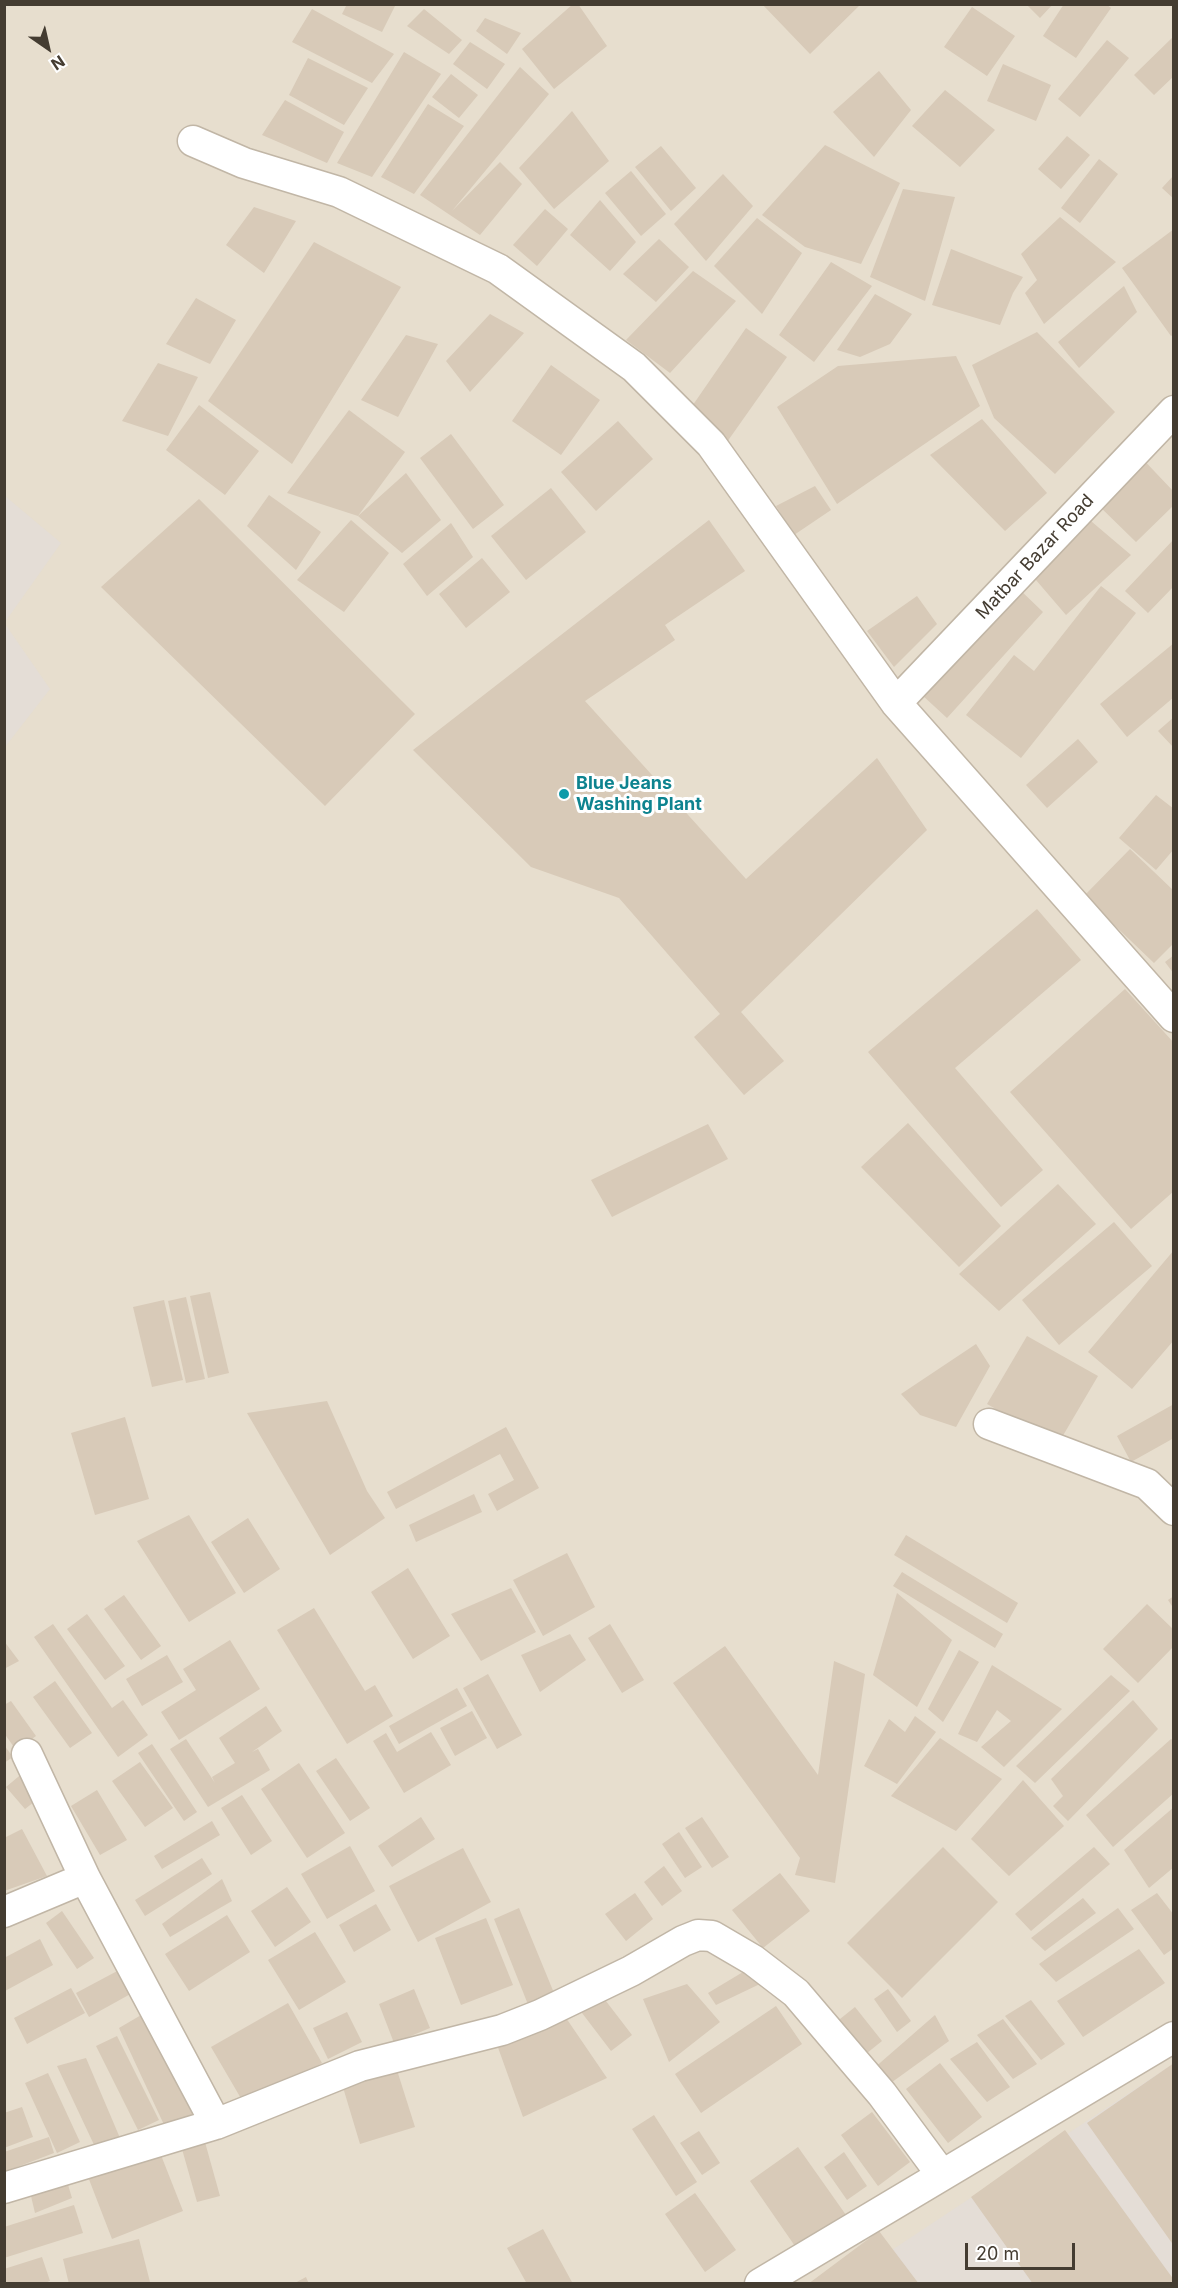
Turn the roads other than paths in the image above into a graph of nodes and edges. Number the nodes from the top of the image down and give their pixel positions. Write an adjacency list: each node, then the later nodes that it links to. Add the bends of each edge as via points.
1 (193, 141): 3 (street, via 244,163 339,192 498,269 634,367 711,444)
2 (1173, 411): 3 (street, Matbar Bazar Road)
3 (896, 703): 4 (street)
4 (1173, 1017)
5 (989, 1425): 6 (street, via 1147,1484)
6 (1173, 1510)
7 (27, 1754): 8 (street)
8 (85, 1878): 9 (street); 11 (street)
9 (4, 1912)
10 (1173, 2037): 12 (street)
11 (216, 2124): 12 (street, via 360,2066 502,2030 631,1971 698,1935 712,1936 753,1960 796,1993 882,2094); 13 (street)
12 (942, 2175): 14 (street)
13 (4, 2188)
14 (760, 2283)

